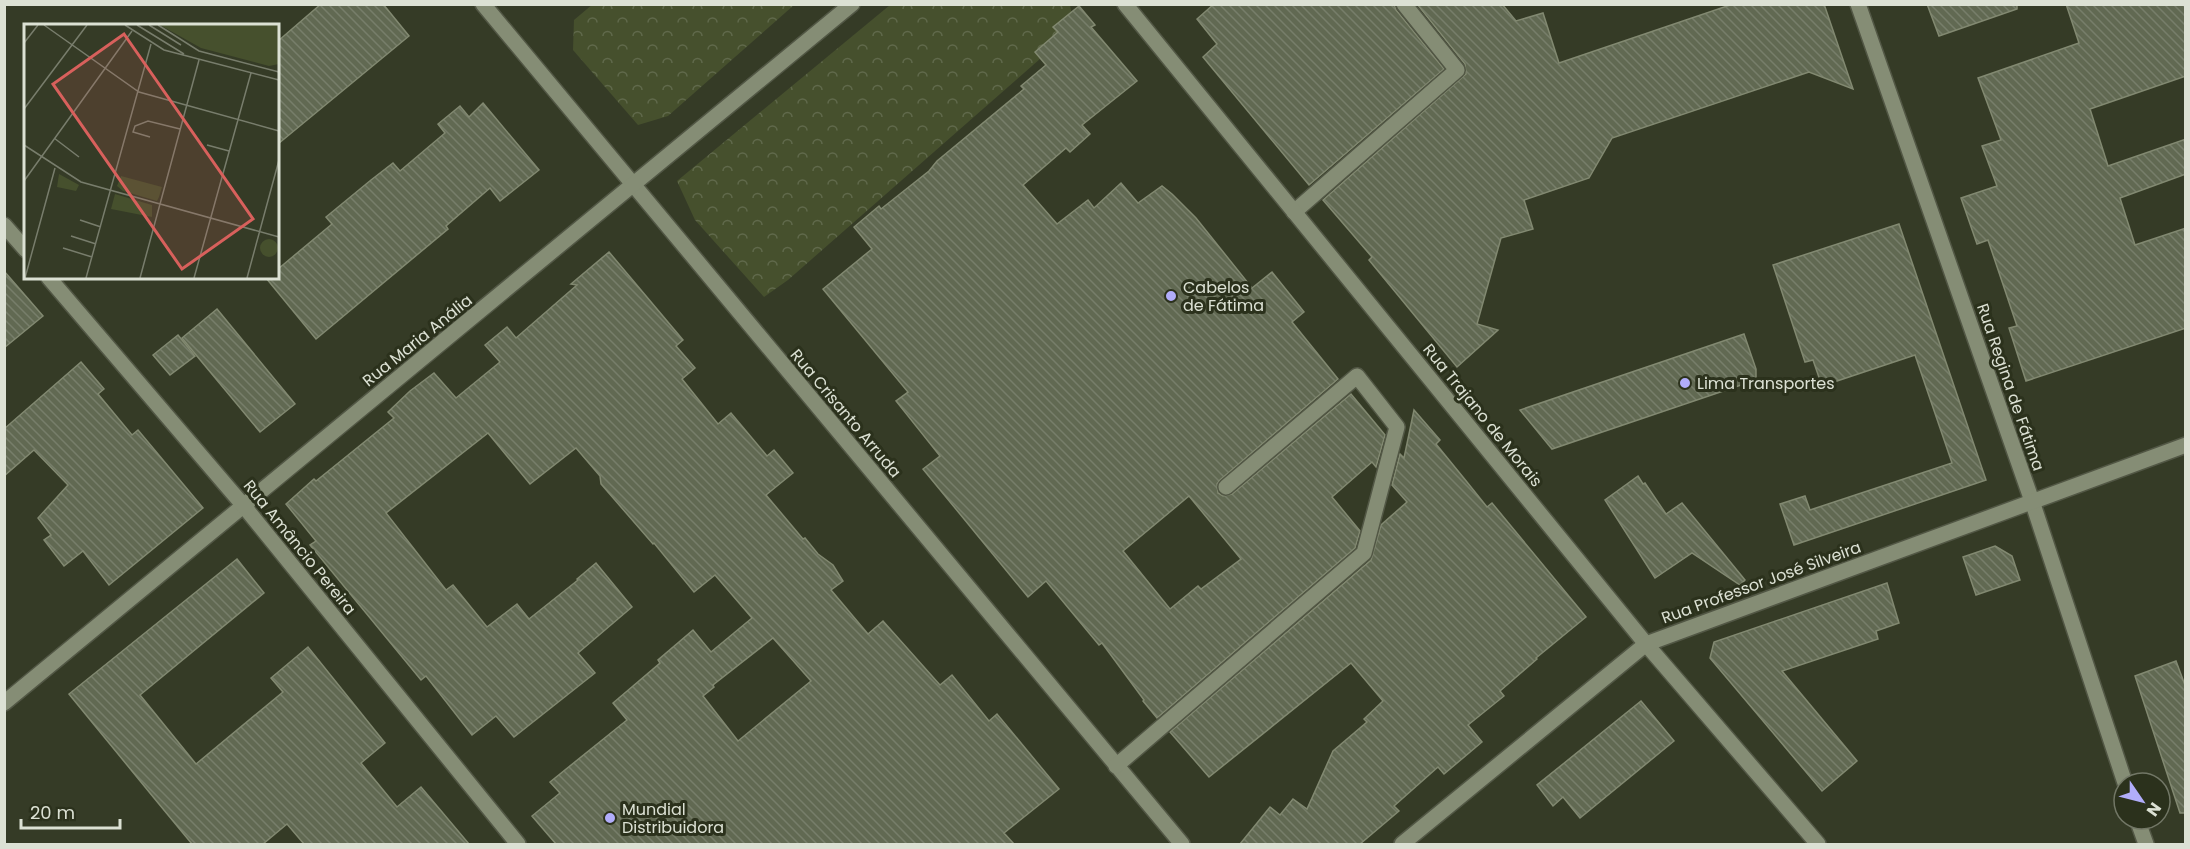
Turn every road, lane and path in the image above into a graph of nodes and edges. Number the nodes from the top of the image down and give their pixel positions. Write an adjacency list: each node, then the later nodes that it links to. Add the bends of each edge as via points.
1 (483, 4): 6 (street, Rua Crisanto Arruda)
2 (852, 4): 6 (street, Rua Maria Anália)
3 (1125, 4): 7 (street, Rua Trajano de Morais)
4 (1404, 4): 7 (street, via 1457,70)
5 (1858, 4): 13 (street, Rua Regina de Fátima)
6 (633, 185): 14 (street, Rua Maria Anália); 17 (street, Rua Crisanto Arruda)
7 (1294, 212): 15 (street, Rua Trajano de Morais)
8 (4, 225): 9 (street)
9 (24, 248)
10 (50, 279): 14 (street, Rua Amâncio Pereira)
11 (2186, 446): 13 (street, Rua Professor José Silveira)
12 (1226, 487): 17 (street, via 1357,376 1397,427 1364,554)
13 (2032, 501): 15 (street, Rua Professor José Silveira); 18 (street, Rua Regina de Fátima)
14 (243, 505): 16 (street, Rua Maria Anália); 19 (street, Rua Amâncio Pereira)
15 (1646, 644): 21 (street, Rua Professor José Silveira); 22 (street, Rua Trajano de Morais)
16 (4, 703)
17 (1116, 766): 20 (street, Rua Crisanto Arruda)
18 (2121, 771)
19 (518, 844)
20 (1182, 844)
21 (1402, 844)
22 (1818, 844)

